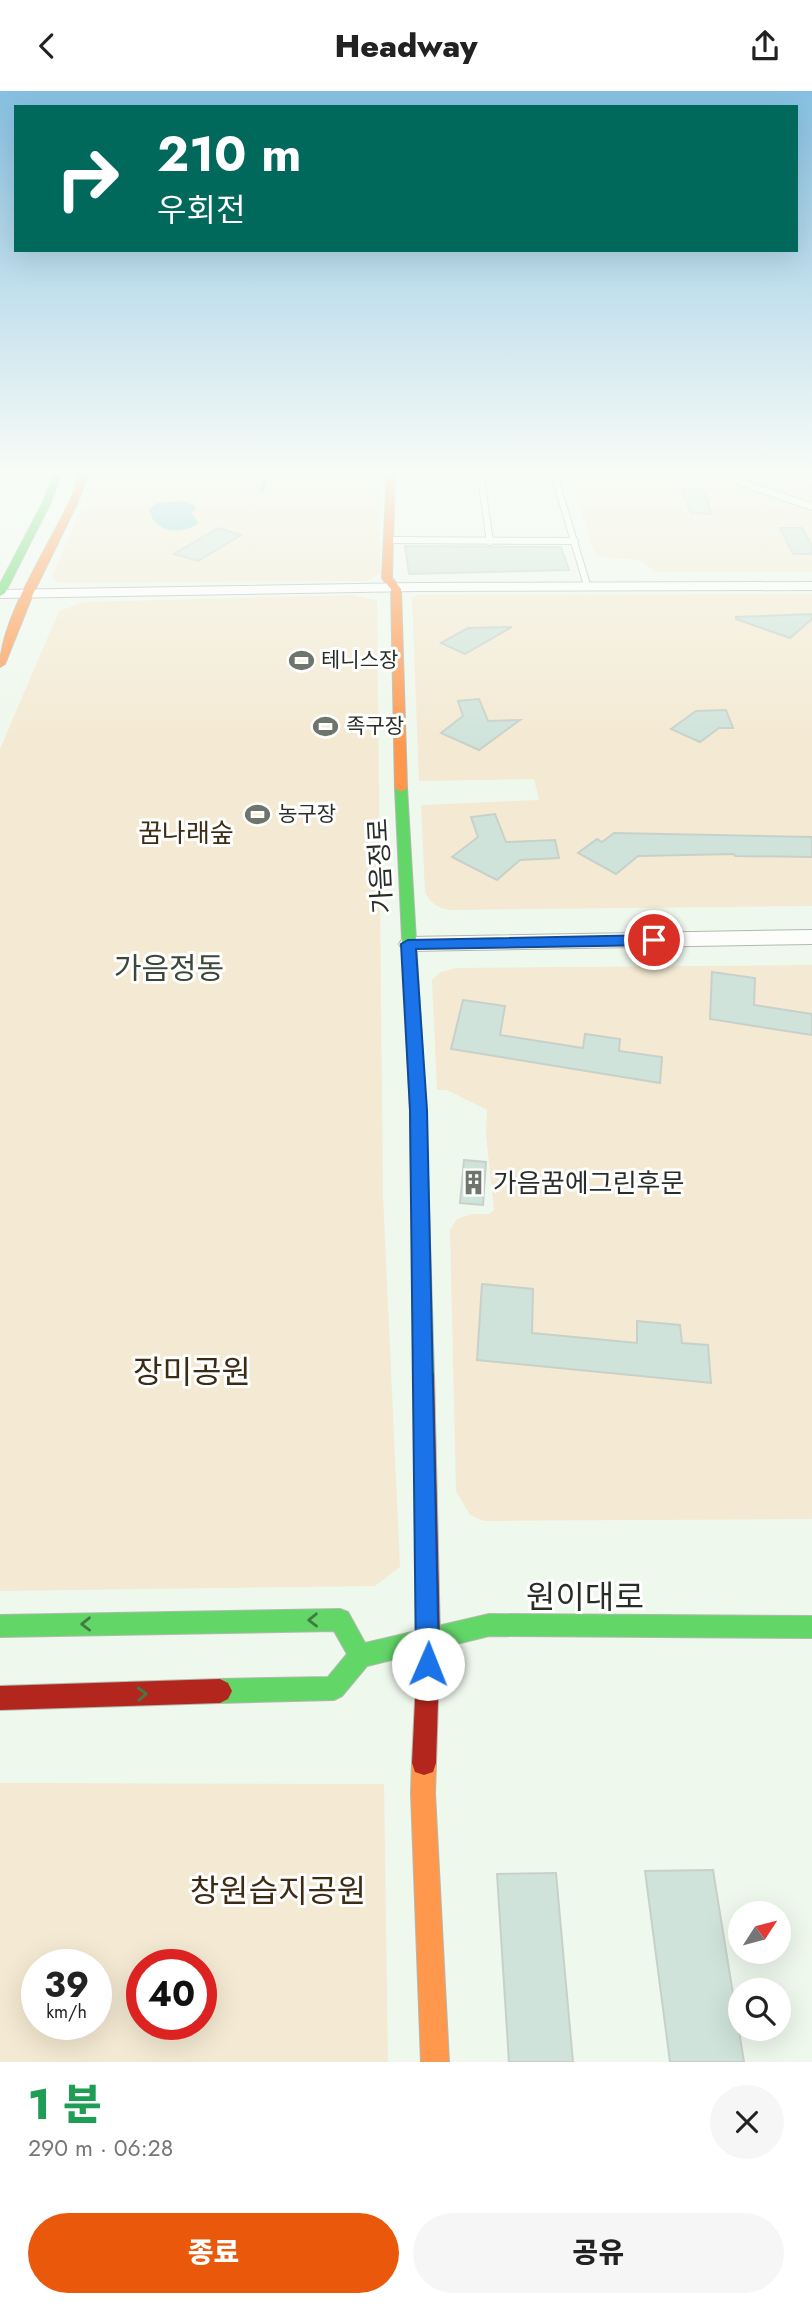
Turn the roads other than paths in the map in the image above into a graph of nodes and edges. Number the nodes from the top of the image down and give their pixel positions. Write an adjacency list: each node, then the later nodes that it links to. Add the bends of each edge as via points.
1 (16, 563): 8 (street)
2 (44, 563): 9 (street)
3 (387, 563): 7 (street, 가음정로, via 387,578)
4 (581, 563): 5 (lane)
5 (587, 585): 6 (street); 7 (street)
6 (812, 586)
7 (396, 589): 9 (street); 12 (street, 가음정로)
8 (0, 593): 9 (street)
9 (28, 594): 10 (street)
10 (0, 664)
11 (812, 937): 12 (street)
12 (408, 944): 15 (street, 가음정로, via 418,1110)
13 (0, 1626): 16 (street, one-way to 13, via 340,1620)
14 (812, 1627): 15 (street, 원이대로, via 489,1625)
15 (429, 1639): 16 (street, 원이대로); 18 (street, 가음정로, via 423,1793)
16 (360, 1656): 17 (street, one-way to 16, via 334,1688)
17 (0, 1698)
18 (435, 2062)

